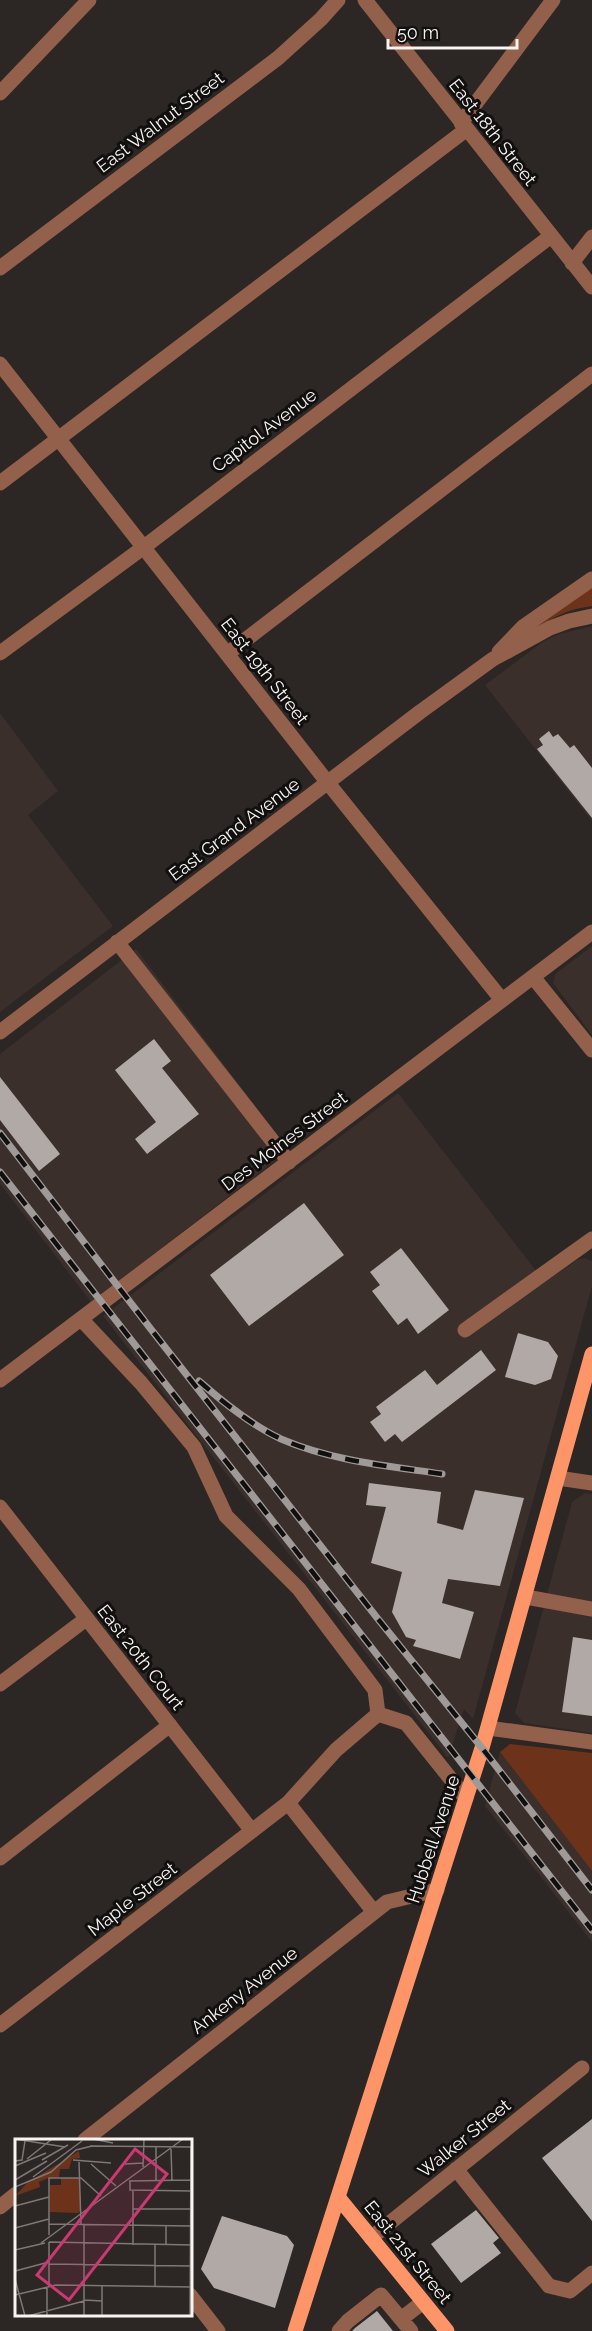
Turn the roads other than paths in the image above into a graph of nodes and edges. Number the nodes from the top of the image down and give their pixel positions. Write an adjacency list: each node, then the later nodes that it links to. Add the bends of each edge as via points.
1 (89, 0): 5 (street)
2 (338, 0): 10 (street, East Walnut Street, via 278,58)
3 (365, 0): 6 (street, East 18th Street)
4 (554, 0): 6 (street)
5 (0, 93)
6 (464, 126): 7 (street, East 18th Street); 14 (street)
7 (551, 236): 9 (street, East 18th Street); 16 (street, Capitol Avenue)
8 (592, 237): 9 (street)
9 (572, 263): 11 (street, East 18th Street)
10 (0, 268)
11 (592, 287)
12 (0, 364): 14 (street, East 19th Street)
13 (592, 374): 20 (street)
14 (59, 439): 15 (street); 16 (street, East 19th Street)
15 (0, 483)
16 (144, 547): 19 (street, Capitol Avenue); 20 (street, East 19th Street)
17 (592, 579): 21 (street, East Grand Avenue, via 523,627)
18 (592, 616): 21 (street, East Grand Avenue, via 550,628)
19 (0, 653)
20 (227, 654): 22 (street, East 19th Street)
21 (493, 659): 22 (street, East Grand Avenue)
22 (328, 783): 24 (street, East Grand Avenue); 26 (street, East 19th Street)
23 (592, 932): 25 (street, Des Moines Street)
24 (117, 942): 27 (street, East Grand Avenue); 29 (street)
25 (533, 976): 26 (street, Des Moines Street); 28 (street)
26 (502, 1000): 29 (street, Des Moines Street)
27 (0, 1032)
28 (592, 1050)
29 (289, 1162): 31 (street, Des Moines Street)
30 (592, 1239): 32 (street)
31 (81, 1319): 34 (street, Des Moines Street); 43 (street, via 194,1447 226,1516 306,1598 375,1690)
32 (465, 1330)
33 (592, 1354): 35 (main road, Hubbell Avenue)
34 (0, 1380)
35 (558, 1478): 36 (street); 39 (main road, Hubbell Avenue)
36 (592, 1483)
37 (0, 1507): 38 (street, East 20th Court)
38 (6, 1528): 41 (street, East 20th Court)
39 (526, 1598): 40 (street); 45 (main road, Hubbell Avenue)
40 (592, 1609)
41 (86, 1618): 42 (street); 44 (street, East 20th Court)
42 (0, 1684)
43 (378, 1714): 47 (street, via 406,1724); 48 (street, Maple Street, via 336,1750)
44 (170, 1725): 49 (street, East 20th Court); 50 (street)
45 (488, 1728): 46 (street); 47 (main road, Hubbell Avenue)
46 (592, 1742)
47 (466, 1798): 51 (main road, Hubbell Avenue)
48 (288, 1803): 49 (street, Maple Street); 52 (street)
49 (252, 1831): 53 (street, Maple Street)
50 (0, 1858)
51 (437, 1890): 52 (street, Ankeny Avenue, via 387,1902); 58 (main road, Hubbell Avenue)
52 (374, 1912): 55 (street, Ankeny Avenue)
53 (0, 2025)
54 (582, 2067): 56 (street, Walker Street)
55 (86, 2139)
56 (456, 2169): 60 (street, Walker Street); 61 (street, via 549,2286 570,2290)
57 (15, 2195): 59 (street)
58 (338, 2197): 60 (main road, East 21st Street); 66 (main road, Hubbell Avenue)
59 (0, 2207)
60 (371, 2238): 63 (main road, East 21st Street)
61 (592, 2273)
62 (192, 2298): 65 (street)
63 (423, 2302): 64 (street); 68 (main road, East 21st Street)
64 (406, 2325): 67 (street, via 381,2295)
65 (218, 2331)
66 (295, 2331)
67 (339, 2331)
68 (447, 2331)

